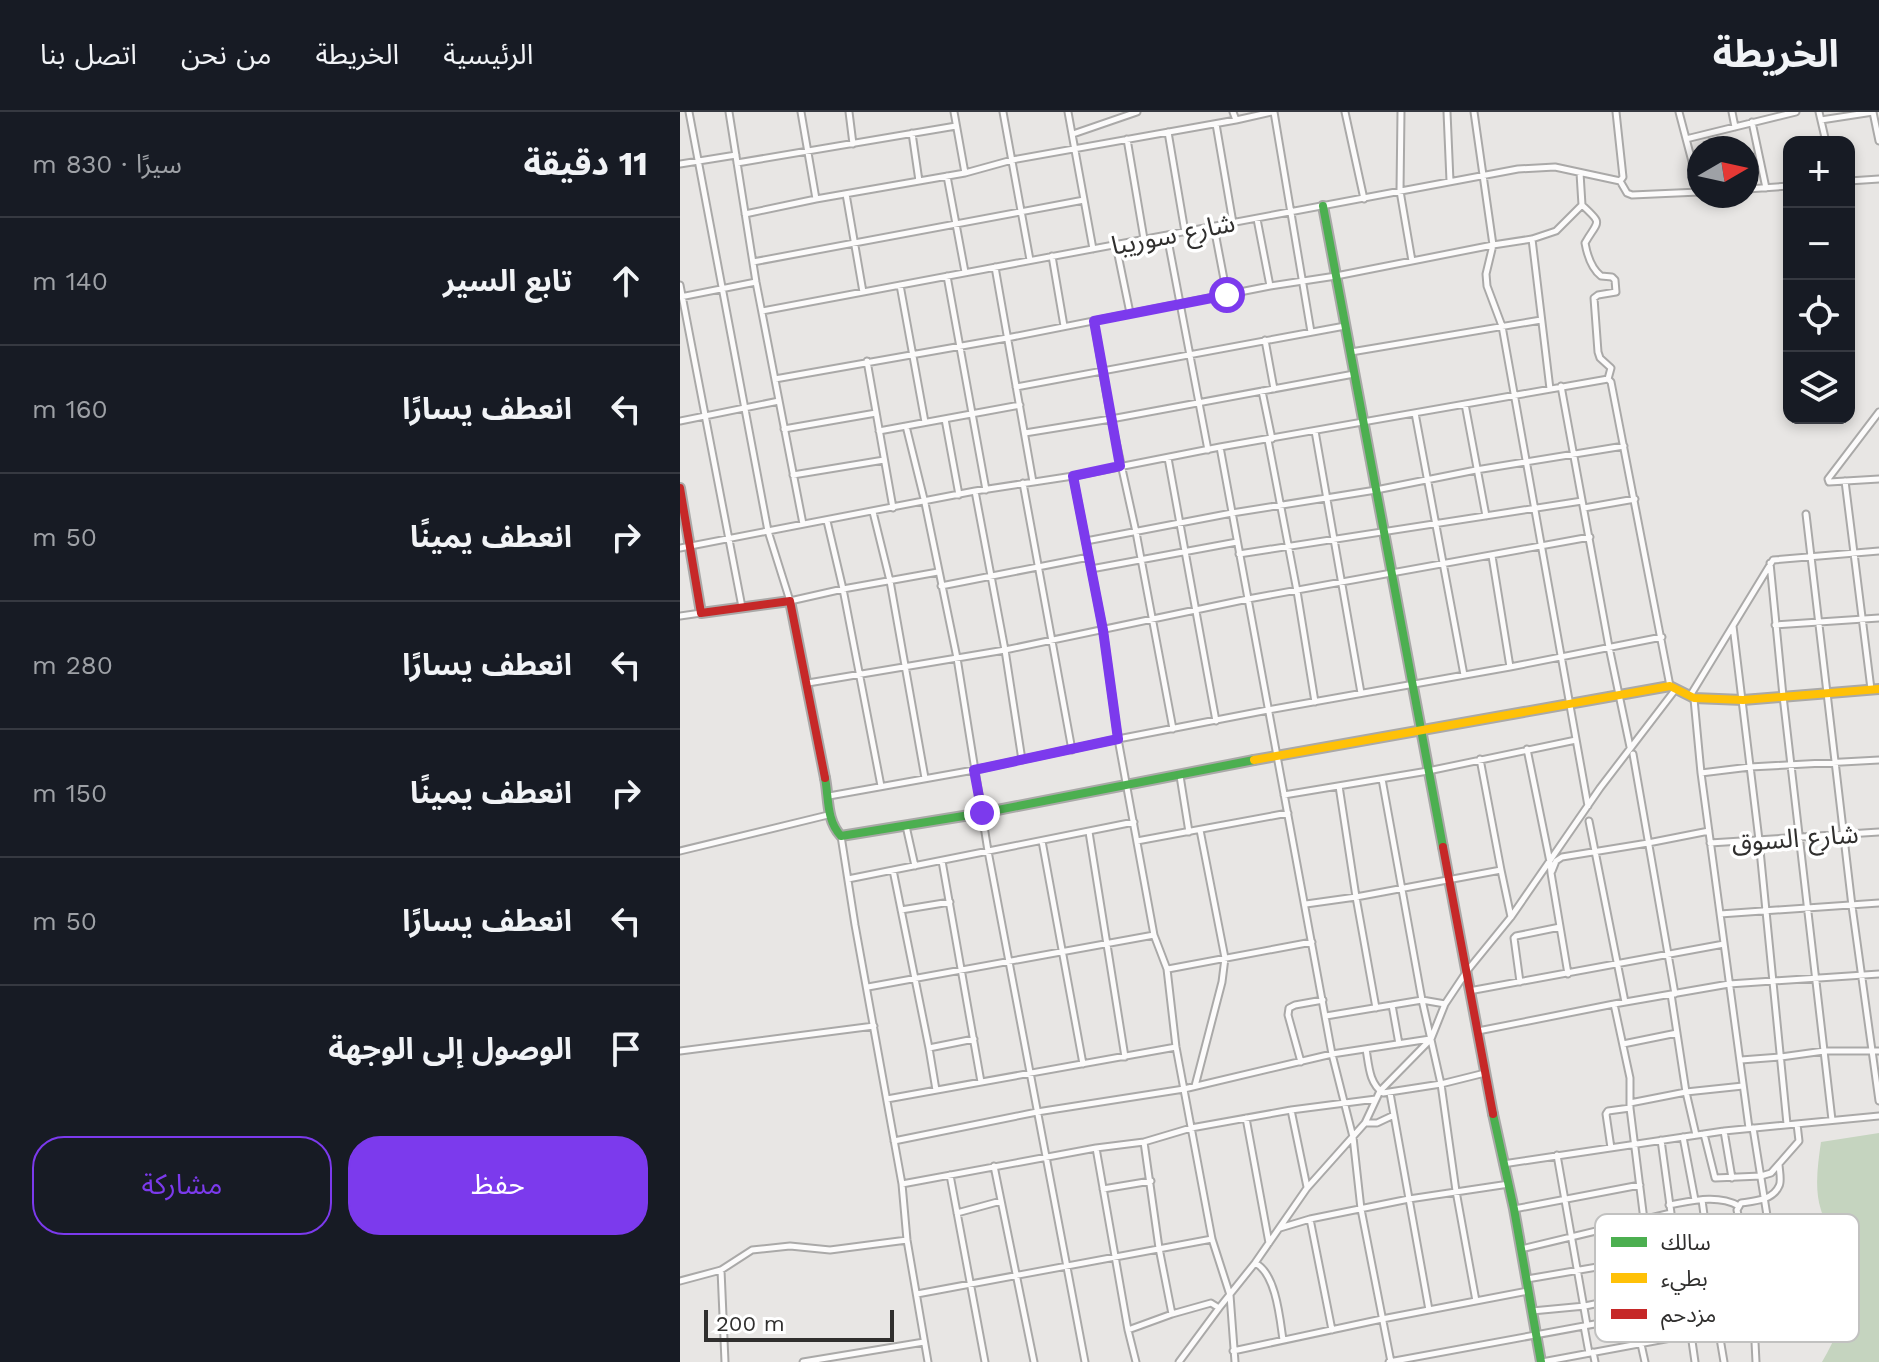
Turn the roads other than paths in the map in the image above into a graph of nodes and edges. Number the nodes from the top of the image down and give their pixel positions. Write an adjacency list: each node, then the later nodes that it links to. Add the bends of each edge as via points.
1 (689, 112): 40 (street)
2 (729, 112): 38 (street)
3 (801, 112): 37 (street)
4 (849, 112): 35 (street)
5 (954, 112): 25 (street)
6 (1003, 112): 39 (street)
7 (1068, 112): 29 (street)
8 (1137, 112): 29 (street)
9 (1233, 112): 21 (street)
10 (1273, 112): 21 (street); 64 (street)
11 (1345, 112): 59 (street)
12 (1401, 112): 55 (street)
13 (1447, 112): 49 (street)
14 (1474, 112): 45 (street)
15 (1616, 112): 50 (street)
16 (1679, 112): 32 (street)
17 (1732, 112): 26 (street)
18 (1796, 112): 23 (street)
19 (1819, 112): 22 (street)
20 (1873, 112): 22 (street); 33 (street)
21 (1236, 120): 24 (street)
22 (1821, 120): 30 (street)
23 (1752, 122): 26 (street); 54 (street)
24 (1216, 124): 27 (street); 67 (street)
25 (956, 126): 28 (street); 43 (street)
26 (1735, 127): 32 (street)
27 (1168, 132): 31 (street); 70 (street)
28 (912, 133): 35 (street); 48 (street)
29 (1073, 134): 36 (street)
30 (1825, 136)
31 (1127, 139): 36 (street); 72 (street)
32 (1686, 139): 34 (street)
33 (1879, 141)
34 (1687, 143)
35 (853, 144): 37 (street)
36 (1076, 149): 39 (street); 60 (street)
37 (808, 152): 41 (street); 58 (street)
38 (736, 155): 40 (street); 41 (street)
39 (1012, 160): 43 (street); 63 (street)
40 (698, 161): 42 (street); 91 (street)
41 (737, 163): 65 (street)
42 (680, 164)
43 (965, 173): 46 (street)
44 (1580, 173): 45 (street, شارع سوريبا, via 1542,167); 50 (street, شارع سوريبا); 61 (street)
45 (1483, 175): 49 (street, شارع سوريبا); 76 (street)
46 (947, 176): 48 (street); 68 (street)
47 (1879, 179): 51 (street)
48 (919, 181): 57 (street)
49 (1450, 181): 55 (street, شارع سوريبا)
50 (1620, 181): 56 (street, شارع سوريبا, via 1632,195)
51 (1855, 181)
52 (1783, 187): 54 (street)
53 (1759, 188): 54 (street)
54 (1766, 188)
55 (1400, 191): 59 (street, شارع سوريبا); 80 (street)
56 (1687, 191)
57 (846, 194): 58 (street); 74 (street)
58 (816, 199): 65 (street)
59 (1364, 199): 62 (street, شارع سوريبا)
60 (1084, 200): 63 (street); 77 (street)
61 (1582, 205): 73 (street, via 1556,231); 114 (street, via 1597,221 1585,243 1590,260 1598,273 1615,280 1616,292 1594,300 1598,352 1611,368)
62 (1323, 206): 64 (street, شارع سوريبا); 85 (street)
63 (1021, 211): 68 (street); 79 (street)
64 (1291, 212): 66 (street, شارع سوريبا); 86 (street)
65 (745, 214): 81 (street)
66 (1257, 219): 67 (street, شارع سوريبا); 90 (street)
67 (1233, 223): 69 (street, شارع سوريبا)
68 (955, 225): 74 (street); 83 (street)
69 (1214, 227): 70 (street, شارع سوريبا); 93 (street)
70 (1185, 232): 71 (street, شارع سوريبا)
71 (1167, 235): 72 (street, شارع سوريبا); 95 (street)
72 (1144, 239): 75 (street, شارع سوريبا)
73 (1532, 239): 76 (street); 98 (street)
74 (854, 242): 81 (street); 92 (street)
75 (1116, 245): 77 (street, شارع سوريبا); 97 (street)
76 (1493, 245): 80 (street); 102 (street, via 1487,286)
77 (1093, 249): 78 (street, شارع سوريبا)
78 (1052, 256): 79 (street, شارع سوريبا); 100 (street)
79 (1030, 260): 82 (street, شارع سوريبا)
80 (1412, 261): 85 (street)
81 (753, 262): 87 (street)
82 (995, 267): 83 (street, شارع سوريبا); 104 (street)
83 (965, 272): 84 (street, شارع سوريبا)
84 (947, 276): 89 (street, شارع سوريبا); 106 (street)
85 (1336, 276): 86 (street); 101 (street)
86 (1302, 281): 90 (street); 103 (street)
87 (756, 282): 91 (street); 96 (street)
88 (680, 285): 94 (street)
89 (900, 285): 92 (street, شارع سوريبا); 108 (street)
90 (1270, 286): 93 (street)
91 (724, 289): 94 (street); 125 (street)
92 (863, 292): 96 (street, شارع سوريبا)
93 (1227, 295): 95 (street)
94 (681, 297): 130 (street)
95 (1180, 304): 97 (street); 109 (street)
96 (762, 311): 113 (street)
97 (1130, 313): 99 (street)
98 (1541, 320): 102 (street); 118 (street)
99 (1094, 321): 100 (street); 111 (street)
100 (1064, 326): 104 (street)
101 (1346, 326): 103 (street); 107 (street)
102 (1502, 326): 107 (street); 120 (street)
103 (1311, 332): 105 (street)
104 (1007, 338): 106 (street); 116 (street)
105 (1265, 340): 109 (street); 117 (street)
106 (960, 345): 108 (street); 129 (street)
107 (1351, 352): 112 (street)
108 (912, 354): 110 (street); 134 (street)
109 (1189, 354): 111 (street); 122 (street)
110 (867, 361): 113 (street); 127 (street)
111 (1103, 370): 116 (street); 132 (street)
112 (1355, 374): 117 (street); 135 (street)
113 (775, 379): 121 (street)
114 (1608, 379): 115 (street); 142 (street)
115 (1561, 386): 118 (street); 145 (street)
116 (1016, 387): 124 (street)
117 (1274, 389): 119 (street)
118 (1550, 389): 120 (street)
119 (1262, 391): 122 (street); 141 (street)
120 (1513, 395): 123 (street); 148 (street)
121 (779, 401): 125 (street); 137 (street)
122 (1199, 403): 132 (street); 144 (street)
123 (1465, 404): 128 (street); 150 (street)
124 (1020, 405): 129 (street); 140 (street)
125 (745, 409): 130 (street); 178 (street)
126 (1879, 412): 155 (street, via 1828,479)
127 (876, 413): 137 (street); 138 (street)
128 (1415, 413): 135 (street); 153 (street)
129 (972, 414): 131 (street); 159 (street)
130 (706, 416): 133 (street); 182 (street)
131 (945, 419): 134 (street); 162 (street)
132 (1111, 419): 140 (street); 149 (street)
133 (680, 421)
134 (925, 422): 136 (street)
135 (1364, 422): 139 (street); 160 (street)
136 (906, 426): 138 (street); 165 (street)
137 (784, 429): 151 (street)
138 (879, 431): 147 (street)
139 (1315, 431): 141 (street); 163 (street)
140 (1025, 433): 156 (street)
141 (1270, 439): 143 (street); 167 (street)
142 (1624, 446): 145 (street); 164 (street)
143 (1220, 447): 144 (street); 171 (street)
144 (1208, 451): 146 (street)
145 (1574, 454): 148 (street); 166 (street)
146 (1168, 458): 149 (street); 176 (street)
147 (884, 460): 151 (street); 168 (street)
148 (1525, 461): 150 (street); 169 (street)
149 (1120, 466): 152 (street); 179 (street)
150 (1476, 470): 153 (street); 173 (street)
151 (793, 475): 175 (street)
152 (1073, 476): 156 (street); 184 (street)
153 (1428, 478): 160 (street); 177 (street)
154 (1879, 479): 155 (street)
155 (1845, 481): 192 (street)
156 (1033, 482): 157 (street)
157 (1023, 483): 159 (street); 200 (street)
158 (680, 488): 186 (street)
159 (986, 490): 161 (street)
160 (1376, 490): 163 (street); 180 (street)
161 (975, 491): 162 (street); 204 (street)
162 (959, 495): 165 (street)
163 (1326, 498): 167 (street); 183 (street)
164 (1635, 499): 166 (street); 223 (street)
165 (925, 503): 168 (street); 202 (street)
166 (1583, 504): 169 (street); 181 (street)
167 (1281, 505): 171 (street); 187 (street)
168 (893, 508): 170 (street)
169 (1534, 508): 173 (street); 188 (street)
170 (873, 512): 174 (street); 205 (street)
171 (1232, 513): 176 (street); 185 (street)
172 (1806, 514): 195 (street)
173 (1486, 516): 177 (street)
174 (827, 520): 175 (street); 208 (street)
175 (803, 524): 178 (street)
176 (1180, 524): 179 (street); 191 (street)
177 (1437, 524): 180 (street); 199 (street)
178 (768, 531): 182 (street); 211 (street)
179 (1136, 532): 184 (street); 197 (street)
180 (1384, 532): 183 (street); 203 (street)
181 (1590, 537): 188 (street); 225 (street)
182 (729, 538): 186 (street); 212 (street)
183 (1334, 539): 187 (street); 206 (street)
184 (1086, 541): 196 (street)
185 (1237, 542): 191 (street); 193 (street)
186 (691, 546): 189 (street); 214 (street)
187 (1288, 547): 193 (street); 209 (street)
188 (1541, 547): 194 (street); 227 (street)
189 (680, 548)
190 (1879, 551): 192 (street)
191 (1186, 552): 197 (street); 213 (street)
192 (1854, 552): 195 (street); 218 (street)
193 (1239, 554): 210 (street)
194 (1492, 556): 199 (street); 230 (street)
195 (1811, 556): 198 (street); 219 (street)
196 (1089, 557): 200 (street); 201 (street)
197 (1141, 560): 201 (street); 217 (street)
198 (1770, 563): 220 (street); 221 (street)
199 (1445, 564): 203 (street); 231 (street)
200 (1039, 566): 204 (street); 224 (street)
201 (1091, 569): 222 (street)
202 (938, 572): 205 (street); 207 (street)
203 (1392, 574): 206 (street); 234 (street)
204 (991, 576): 207 (street); 226 (street)
205 (890, 581): 208 (street); 229 (street)
206 (1341, 583): 209 (street); 237 (street)
207 (941, 586): 228 (street)
208 (843, 589): 211 (street); 232 (street)
209 (1297, 591): 210 (street); 243 (street)
210 (1248, 599): 213 (street); 245 (street)
211 (790, 601): 212 (street); 233 (street)
212 (742, 607): 214 (street)
213 (1197, 610): 217 (street); 246 (street)
214 (701, 613): 215 (street)
215 (680, 616)
216 (1879, 618): 218 (street)
217 (1153, 619): 222 (street); 247 (street)
218 (1862, 619): 219 (street); 236 (street)
219 (1819, 622): 220 (street); 238 (street)
220 (1775, 625): 240 (street)
221 (1733, 626): 241 (street); 242 (street)
222 (1103, 630): 224 (street); 249 (street)
223 (1662, 637): 225 (street); 235 (street)
224 (1053, 640): 226 (street); 253 (street)
225 (1609, 647): 227 (street); 239 (street)
226 (1005, 650): 228 (street); 257 (street)
227 (1561, 657): 230 (street); 244 (street)
228 (957, 658): 229 (street); 262 (street)
229 (907, 666): 232 (street); 266 (street)
230 (1510, 667): 231 (street)
231 (1464, 675): 234 (street)
232 (860, 676): 233 (street); 269 (street)
233 (808, 683): 272 (street)
234 (1412, 684): 237 (street); 248 (street)
235 (1672, 688): 239 (street); 241 (street); 251 (street)
236 (1875, 689): 238 (street)
237 (1361, 693): 243 (street)
238 (1827, 693): 240 (street); 259 (street)
239 (1619, 694): 244 (street); 251 (street)
240 (1783, 696): 242 (street); 260 (street)
241 (1691, 697): 242 (street); 264 (street)
242 (1743, 700): 261 (street)
243 (1315, 702): 245 (street)
244 (1569, 703): 248 (street); 250 (street)
245 (1268, 710): 246 (street); 255 (street)
246 (1216, 721): 247 (street)
247 (1173, 729): 249 (street)
248 (1420, 731): 255 (street); 263 (street)
249 (1118, 739): 253 (street); 268 (street)
250 (1576, 740): 252 (street); 273 (street)
251 (1630, 747): 273 (street)
252 (1527, 749): 256 (street); 297 (street)
253 (1072, 750): 257 (street)
254 (1633, 754): 291 (street)
255 (1277, 756): 265 (street); 271 (street)
256 (1480, 759): 263 (street); 300 (street)
257 (1022, 760): 262 (street)
258 (1879, 760): 259 (street)
259 (1836, 762): 260 (street); 285 (street)
260 (1791, 765): 261 (street); 287 (street)
261 (1750, 767): 264 (street); 288 (street)
262 (974, 770): 266 (street); 274 (street)
263 (1428, 771): 267 (street); 303 (street)
264 (1701, 773): 281 (street)
265 (1180, 775): 268 (street); 283 (street)
266 (925, 778): 269 (street)
267 (1382, 779): 270 (street); 304 (street)
268 (1127, 784): 274 (street); 278 (street)
269 (881, 786): 272 (street)
270 (1339, 786): 271 (street); 305 (street)
271 (1284, 795): 275 (street)
272 (829, 796): 276 (street)
273 (1588, 806): 297 (street)
274 (982, 813): 279 (street); 294 (street)
275 (1288, 813): 280 (street); 308 (street)
276 (828, 815): 286 (street); 293 (street)
277 (1589, 821): 295 (street)
278 (1134, 822): 282 (street); 290 (street)
279 (906, 825): 286 (street); 298 (street)
280 (1200, 830): 283 (street); 322 (street)
281 (1709, 831): 291 (street); 292 (street)
282 (1089, 832): 289 (street); 318 (street)
283 (1189, 832): 290 (street)
284 (1879, 832): 285 (street, شارع السوق)
285 (1845, 834): 287 (street, شارع السوق); 309 (street)
286 (841, 836): 302 (street)
287 (1799, 838): 288 (street, شارع السوق); 310 (street)
288 (1759, 840): 292 (street, شارع السوق); 312 (street)
289 (1042, 841): 294 (street); 320 (street)
290 (1137, 841): 316 (street)
291 (1648, 843): 295 (street); 321 (street)
292 (1710, 843): 313 (street)
293 (680, 851)
294 (988, 851): 296 (street); 323 (street)
295 (1595, 853): 301 (street, via 1559,858); 324 (street)
296 (942, 861): 298 (street); 306 (street)
297 (1550, 862): 301 (street); 314 (street)
298 (915, 866): 299 (street)
299 (893, 870): 302 (street); 311 (street)
300 (1501, 870): 303 (street); 314 (street)
301 (1551, 873): 315 (street)
302 (848, 879): 336 (street)
303 (1449, 880): 304 (street); 327 (street)
304 (1403, 888): 305 (street); 340 (street)
305 (1356, 897): 308 (street); 345 (street)
306 (950, 902): 311 (street); 326 (street)
307 (1879, 903): 309 (street)
308 (1306, 904): 317 (street)
309 (1852, 906): 310 (street); 330 (street)
310 (1808, 909): 312 (street); 331 (street)
311 (901, 910): 332 (street)
312 (1765, 911): 313 (street); 333 (street)
313 (1720, 914): 319 (street)
314 (1511, 917): 327 (street)
315 (1560, 927): 328 (street); 334 (street, via 1514,938)
316 (1154, 935): 318 (street); 325 (street)
317 (1312, 942): 322 (street); 339 (street)
318 (1108, 943): 320 (street); 362 (street)
319 (1724, 944): 321 (street); 335 (street)
320 (1061, 952): 323 (street); 366 (street)
321 (1668, 955): 324 (street); 338 (street)
322 (1225, 958): 325 (street); 371 (street)
323 (1010, 962): 326 (street); 368 (street)
324 (1617, 965): 328 (street); 341 (street)
325 (1167, 969): 354 (street)
326 (963, 971): 332 (street); 350 (street)
327 (1467, 971): 337 (street); 342 (street)
328 (1568, 974): 334 (street)
329 (1879, 974): 330 (street)
330 (1861, 975): 331 (street); 360 (street)
331 (1817, 977): 333 (street); 358 (street)
332 (915, 979): 336 (street); 355 (street)
333 (1773, 981): 335 (street); 363 (street)
334 (1520, 982): 337 (street)
335 (1729, 984): 338 (street); 364 (street)
336 (867, 987): 347 (street)
337 (1469, 991): 348 (street)
338 (1673, 994): 341 (street); 349 (street)
339 (1323, 1000): 346 (street); 365 (street, via 1289,1008)
340 (1422, 1000): 342 (street); 344 (street); 351 (street)
341 (1625, 1002): 343 (street)
342 (1445, 1004): 351 (street)
343 (1614, 1004): 348 (street); 353 (street)
344 (1392, 1005): 345 (street); 352 (street)
345 (1376, 1008): 346 (street)
346 (1326, 1016): 361 (street)
347 (874, 1026): 357 (street); 378 (street)
348 (1478, 1031): 367 (street)
349 (1677, 1033): 353 (street); 376 (street)
350 (974, 1039): 355 (street); 369 (street)
351 (1431, 1039): 352 (street); 370 (street); 375 (street)
352 (1399, 1044): 356 (street)
353 (1623, 1044): 382 (street)
354 (1176, 1047): 362 (street); 373 (street)
355 (929, 1048): 374 (street)
356 (1366, 1049): 361 (street); 375 (street, via 1369,1071)
357 (680, 1051)
358 (1824, 1051): 360 (street); 363 (street); 388 (street)
359 (1879, 1051): 360 (street)
360 (1871, 1052): 380 (street)
361 (1332, 1054): 365 (street); 381 (street)
362 (1125, 1057): 366 (street)
363 (1781, 1057): 364 (street); 390 (street)
364 (1741, 1060): 372 (street)
365 (1301, 1062): 371 (street)
366 (1083, 1064): 368 (street)
367 (1486, 1072): 370 (street); 407 (street)
368 (1031, 1074): 369 (street); 384 (street)
369 (981, 1082): 374 (street)
370 (1441, 1084): 377 (street); 419 (street)
371 (1195, 1086): 373 (street)
372 (1743, 1086): 376 (street); 393 (street)
373 (1184, 1089): 384 (street); 392 (street)
374 (936, 1090): 378 (street)
375 (1380, 1091): 377 (street); 379 (street)
376 (1686, 1092): 382 (street); 396 (street)
377 (1390, 1093): 385 (street)
378 (887, 1099): 400 (street)
379 (1376, 1099): 381 (street); 389 (street)
380 (1879, 1101)
381 (1343, 1102): 383 (street); 397 (street)
382 (1629, 1106): 402 (street); 404 (street, via 1606,1114)
383 (1291, 1110): 387 (street); 417 (street)
384 (1037, 1112): 400 (street); 406 (street)
385 (1394, 1115): 389 (street); 420 (street)
386 (1879, 1116): 388 (street)
387 (1246, 1118): 392 (street); 442 (street)
388 (1832, 1120): 391 (street)
389 (1365, 1123): 397 (street)
390 (1787, 1124): 391 (street); 393 (street)
391 (1797, 1124): 408 (street, via 1799,1141)
392 (1191, 1128): 401 (street); 440 (street)
393 (1751, 1128): 394 (street); 411 (street)
394 (1724, 1131): 395 (street); 412 (street)
395 (1704, 1134): 396 (street); 412 (street, via 1713,1176)
396 (1696, 1135): 398 (street)
397 (1353, 1137): 417 (street); 427 (street)
398 (1683, 1137): 399 (street); 421 (street)
399 (1661, 1140): 402 (street); 425 (street)
400 (894, 1141): 414 (street)
401 (1144, 1142): 403 (street); 413 (street)
402 (1634, 1144): 404 (street); 416 (street)
403 (1096, 1148): 406 (street); 418 (street)
404 (1611, 1148): 405 (street)
405 (1557, 1155): 407 (street); 424 (street)
406 (1046, 1157): 409 (street); 447 (street)
407 (1503, 1164): 415 (street)
408 (1779, 1164): 411 (street); 422 (street, via 1780,1184)
409 (994, 1166): 410 (street); 423 (street)
410 (950, 1175): 414 (street); 429 (street)
411 (1761, 1176): 412 (street); 422 (street)
412 (1732, 1178)
413 (1151, 1181): 418 (street); 443 (street)
414 (902, 1184): 441 (street)
415 (1509, 1184): 419 (street); 428 (street)
416 (1640, 1185): 424 (street); 431 (street)
417 (1307, 1188): 437 (street)
418 (1103, 1189): 445 (street)
419 (1456, 1191): 420 (street); 458 (street)
420 (1409, 1199): 427 (street); 462 (street)
421 (1699, 1200): 425 (street); 426 (street, via 1728,1200); 433 (street)
422 (1765, 1200): 426 (street); 435 (street)
423 (1001, 1201): 429 (street); 451 (street)
424 (1566, 1201): 428 (street); 439 (street)
425 (1669, 1205): 430 (street)
426 (1739, 1206): 434 (street)
427 (1361, 1209): 436 (street); 465 (street)
428 (1514, 1209): 444 (street)
429 (957, 1213): 454 (street)
430 (1671, 1213): 432 (street)
431 (1643, 1214)
432 (1667, 1214)
433 (1701, 1214)
434 (1738, 1214)
435 (1767, 1214)
436 (1310, 1219): 437 (street); 469 (street)
437 (1279, 1228): 442 (street)
438 (1595, 1232): 439 (street)
439 (1572, 1237): 444 (street); 450 (street)
440 (1212, 1239): 443 (street); 457 (street)
441 (907, 1240): 449 (street, via 830,1250 752,1250); 456 (street)
442 (1269, 1243): 446 (street)
443 (1159, 1248): 445 (street); 464 (street)
444 (1521, 1249): 452 (street)
445 (1115, 1256): 447 (street); 468 (street)
446 (1255, 1263): 457 (street); 471 (street, via 1273,1289)
447 (1066, 1266): 451 (street); 485 (street)
448 (1595, 1269): 450 (street)
449 (721, 1270): 453 (street); 480 (street)
450 (1579, 1272): 452 (street); 460 (street)
451 (1016, 1276): 454 (street); 484 (street)
452 (1527, 1279): 455 (street)
453 (680, 1281)
454 (971, 1284): 456 (street); 483 (street)
455 (1529, 1291): 458 (street); 463 (street)
456 (917, 1294): 472 (street)
457 (1230, 1295): 461 (street); 478 (street)
458 (1476, 1301): 462 (street)
459 (1595, 1304): 460 (street)
460 (1585, 1306): 463 (street); 467 (street)
461 (1219, 1308): 464 (street, via 1211,1303); 487 (street)
462 (1429, 1310): 465 (street)
463 (1532, 1311): 470 (street)
464 (1172, 1314): 468 (street)
465 (1382, 1319): 469 (street); 489 (street)
466 (1595, 1323): 467 (street)
467 (1586, 1325): 470 (street); 479 (street)
468 (1128, 1330): 486 (street)
469 (1332, 1330): 471 (street)
470 (1536, 1334): 489 (street); 490 (street)
471 (1283, 1340): 478 (street)
472 (924, 1342): 481 (street); 482 (street)
473 (1650, 1342): 477 (street)
474 (1691, 1342): 493 (street)
475 (1721, 1342): 494 (street)
476 (1755, 1342): 495 (street)
477 (1641, 1344): 479 (street); 492 (street)
478 (1233, 1351): 488 (street)
479 (1591, 1352): 490 (street); 491 (street)
480 (725, 1362)
481 (803, 1362)
482 (928, 1362)
483 (985, 1362)
484 (1034, 1362)
485 (1085, 1362)
486 (1136, 1362)
487 (1179, 1362)
488 (1235, 1362)
489 (1390, 1362)
490 (1541, 1362)
491 (1595, 1362)
492 (1645, 1362)
493 (1695, 1362)
494 (1724, 1362)
495 (1756, 1362)

